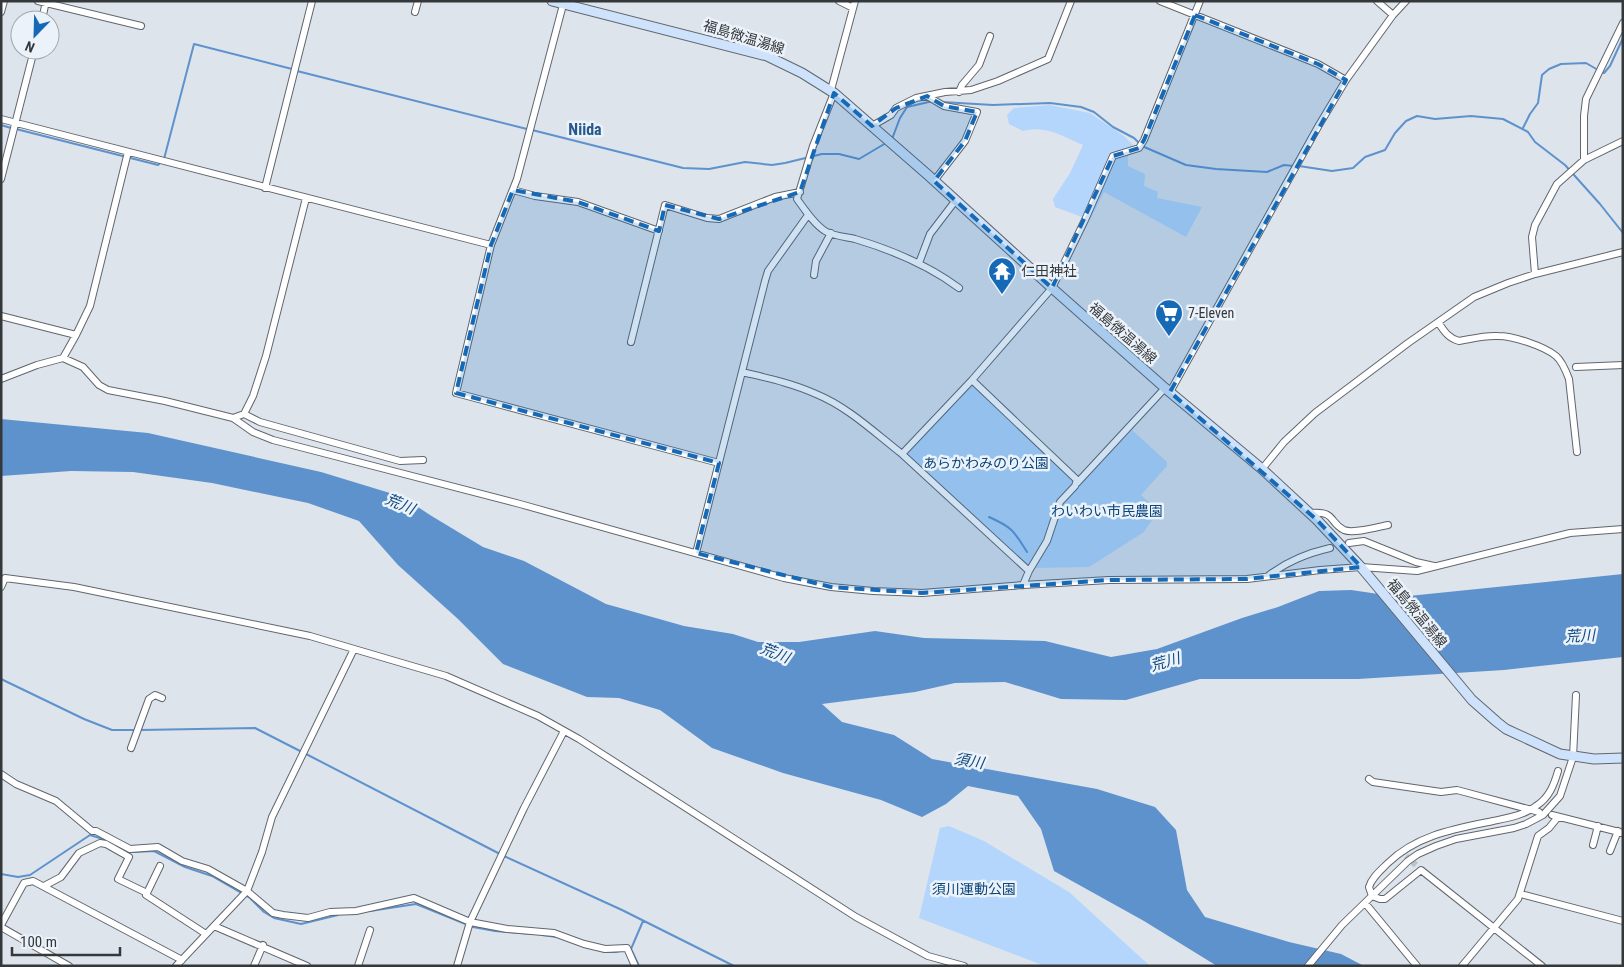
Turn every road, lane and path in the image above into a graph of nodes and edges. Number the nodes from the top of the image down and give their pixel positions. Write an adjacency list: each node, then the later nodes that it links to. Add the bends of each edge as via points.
1 (4, 1): 15 (street)
2 (38, 1): 12 (street)
3 (312, 1): 35 (street)
4 (418, 1): 16 (street)
5 (552, 1): 13 (main road, 福島微温湯線)
6 (839, 1): 14 (street)
7 (1071, 1): 25 (street, via 1048,59 998,81)
8 (1160, 1): 17 (street)
9 (1200, 1): 17 (street)
10 (1377, 1): 18 (street)
11 (1406, 1): 18 (street)
12 (46, 2): 20 (street)
13 (563, 3): 24 (main road, 福島微温湯線, via 767,56); 36 (street)
14 (854, 5): 24 (street)
15 (1, 12)
16 (415, 12)
17 (1195, 15): 23 (street, via 1318,64); 49 (street, via 1144,140 1139,148 1113,156)
18 (1393, 15): 23 (street)
19 (1622, 25): 32 (street, via 1586,99)
20 (141, 26)
21 (990, 36): 25 (street, via 979,65)
22 (32, 60): 28 (street)
23 (1346, 80): 60 (street)
24 (832, 91): 29 (main road, 福島微温湯線); 37 (street)
25 (959, 92): 26 (street)
26 (927, 96): 29 (street, via 896,108 891,115); 34 (street, via 944,106 977,112 965,141)
27 (1, 119): 28 (street)
28 (16, 123): 31 (street); 33 (street)
29 (872, 126): 34 (main road, 福島微温湯線)
30 (1623, 141): 32 (street)
31 (128, 152): 35 (street); 52 (street, via 90,306)
32 (1584, 160): 46 (street, via 1557,184 1535,225 1532,237)
33 (1, 179)
34 (934, 181): 39 (main road, 福島微温湯線)
35 (265, 188): 38 (street)
36 (513, 190): 41 (street, via 578,202); 43 (street)
37 (800, 192): 40 (street, via 798,199); 41 (street, via 775,197 719,219 665,206)
38 (306, 198): 43 (street); 61 (street, via 266,356)
39 (956, 200): 45 (street, via 930,234); 49 (main road, 福島微温湯線)
40 (808, 214): 42 (street); 57 (street, via 768,271)
41 (658, 231): 53 (street)
42 (831, 233): 45 (street); 47 (street, via 816,261)
43 (491, 245): 66 (street, via 456,393)
44 (1623, 252): 46 (street)
45 (919, 263): 48 (street)
46 (1534, 274): 51 (street, via 1474,298)
47 (814, 275)
48 (959, 288)
49 (1052, 288): 59 (street); 60 (main road, 福島微温湯線)
50 (1, 316): 52 (street)
51 (1438, 322): 63 (street, via 1450,338 1459,341 1504,336 1557,357 1569,379); 67 (street, via 1315,413 1284,442)
52 (76, 335): 54 (street)
53 (631, 342)
54 (63, 358): 58 (street); 62 (street, via 83,367 108,390 165,400)
55 (1623, 365): 56 (street)
56 (1576, 367)
57 (742, 372): 64 (street, via 818,394 854,416); 66 (street)
58 (1, 379)
59 (972, 380): 64 (street); 68 (street, via 1071,474)
60 (1168, 390): 67 (main road, 福島微温湯線); 68 (street)
61 (244, 414): 62 (street); 65 (street, via 260,422 400,461)
62 (233, 418): 74 (street, via 253,432 273,440)
63 (1577, 452)
64 (902, 454): 77 (street)
65 (423, 460)
66 (719, 463): 74 (street)
67 (1262, 469): 69 (main road, 福島微温湯線)
68 (1076, 483): 77 (street, via 1060,502 1046,541)
69 (1310, 513): 70 (street, via 1327,514 1343,529 1350,531); 76 (main road, 福島微温湯線)
70 (1388, 525)
71 (1623, 529): 75 (street, via 1570,533)
72 (1350, 543): 75 (street, via 1364,541 1416,562)
73 (1330, 548): 78 (street, via 1312,552)
74 (696, 553): 79 (street, via 784,578 840,588 922,593)
75 (1435, 566): 76 (street, via 1417,571)
76 (1361, 567): 78 (street); 86 (main road, 福島微温湯線, via 1472,700 1506,730 1538,746)
77 (1029, 571): 79 (street)
78 (1268, 577): 79 (street)
79 (1023, 584)
80 (1, 587): 81 (street, via 5,578 74,587 310,636)
81 (354, 649): 84 (street, via 446,676 538,716); 99 (street, via 272,817)
82 (1576, 695): 86 (street)
83 (162, 698): 85 (street, via 155,696 149,699)
84 (564, 731): 105 (street); 120 (street, via 856,917 928,956)
85 (131, 748)
86 (1573, 757): 87 (main road, 福島微温湯線); 102 (street, via 1560,796 1543,815 1514,828 1456,839 1418,854)
87 (1623, 758)
88 (1558, 771): 91 (street, via 1553,788 1538,806)
89 (1, 774): 99 (street, via 56,801 92,831 130,849 158,847 182,861 208,869)
90 (1369, 779): 91 (street, via 1441,792 1457,790)
91 (1531, 809): 92 (street); 102 (street, via 1507,818 1440,833 1415,843 1372,879 1369,887)
92 (1539, 812)
93 (1598, 826): 94 (street); 95 (street); 101 (street, via 1556,816 1549,828 1538,836)
94 (1620, 832): 96 (street)
95 (1593, 845)
96 (1610, 851)
97 (160, 866): 100 (street)
98 (44, 886): 100 (street, via 61,877 79,853 100,843 129,857 118,879); 106 (street, via 33,881 24,883); 112 (street)
99 (248, 892): 105 (street, via 273,913 302,919 414,898); 107 (street)
100 (147, 893): 110 (street)
101 (1521, 894): 104 (street); 108 (street)
102 (1372, 896): 103 (street); 108 (street, via 1385,899 1419,868)
103 (1365, 903): 121 (street); 122 (street)
104 (1623, 921)
105 (470, 924): 118 (street); 119 (street, via 554,933 584,944 628,952)
106 (1, 926): 113 (street)
107 (214, 926): 110 (street); 111 (street)
108 (1493, 927): 123 (street); 124 (street)
109 (370, 930): 117 (street)
110 (206, 934): 112 (street)
111 (263, 946): 115 (street); 116 (street)
112 (182, 960): 114 (street)
113 (69, 966)
114 (176, 966)
115 (254, 966)
116 (307, 966)
117 (358, 966)
118 (457, 966)
119 (635, 966)
120 (964, 966)
121 (1308, 966)
122 (1417, 966)
123 (1462, 966)
124 (1542, 966)

